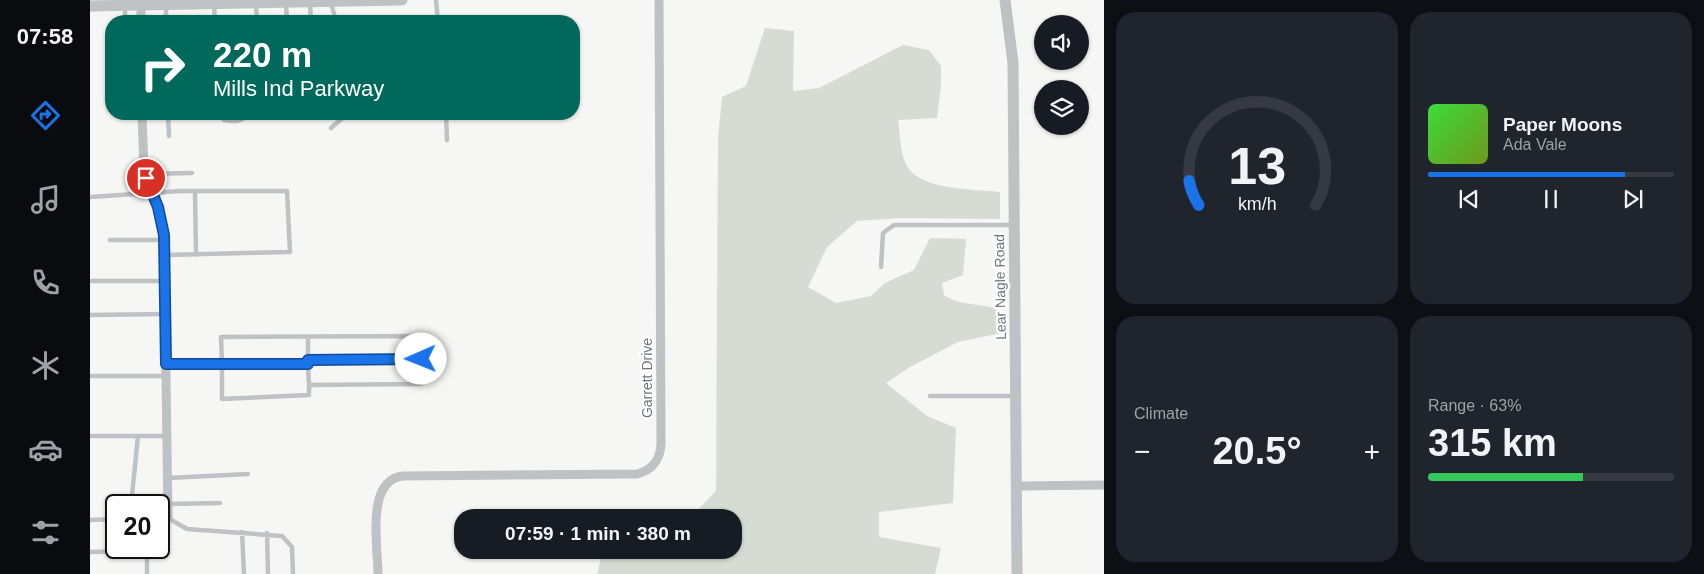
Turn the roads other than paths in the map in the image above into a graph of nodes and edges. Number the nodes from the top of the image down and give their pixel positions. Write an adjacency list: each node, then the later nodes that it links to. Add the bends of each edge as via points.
1 (402, 0): 8 (street)
2 (436, 0): 22 (lane)
3 (659, 0): 80 (street, Garrett Drive, via 661,446 658,460 648,470 637,474 400,476 384,485 378,497)
4 (1005, 0): 37 (street, Lear Nagle Road, via 1013,63)
5 (304, 1): 7 (street); 8 (street); 20 (lane)
6 (260, 2): 7 (street); 9 (street); 18 (lane)
7 (286, 2): 19 (lane)
8 (331, 2): 21 (lane)
9 (214, 4): 12 (street); 17 (lane)
10 (125, 5): 11 (street); 13 (street); 14 (lane)
11 (141, 5): 12 (street); 15 (street)
12 (166, 5): 16 (lane)
13 (90, 6)
14 (125, 15)
15 (141, 15)
16 (166, 15)
17 (215, 15)
18 (258, 15)
19 (287, 15)
20 (309, 15)
21 (334, 15)
22 (437, 15)
23 (142, 120): 33 (street)
24 (168, 120): 30 (lane)
25 (224, 120): 26 (lane)
26 (243, 120)
27 (340, 120): 29 (lane)
28 (446, 120): 31 (lane)
29 (330, 128)
30 (169, 136)
31 (447, 140)
32 (192, 173): 33 (lane)
33 (146, 174): 35 (street)
34 (194, 191): 35 (lane); 41 (lane); 41 (lane, via 287,191 290,252)
35 (152, 193): 36 (lane); 39 (street, via 161,216)
36 (90, 197)
37 (1014, 225): 42 (lane, via 894,225 883,233); 56 (street, Lear Nagle Road)
38 (110, 240): 39 (lane)
39 (164, 240): 40 (street)
40 (165, 255): 41 (lane); 44 (street)
41 (196, 255)
42 (881, 266)
43 (90, 281): 44 (lane)
44 (165, 281): 45 (street)
45 (165, 314): 46 (lane); 50 (street)
46 (90, 315)
47 (308, 336): 48 (lane, via 421,336); 49 (lane); 51 (lane, via 222,337)
48 (421, 359): 49 (lane); 54 (lane, via 421,384)
49 (308, 362): 51 (lane); 54 (lane)
50 (166, 364): 51 (lane); 53 (street)
51 (222, 364): 54 (lane, via 222,399 309,395)
52 (90, 376): 53 (lane)
53 (166, 376): 59 (street)
54 (309, 385)
55 (930, 396): 56 (lane)
56 (1016, 396): 63 (street, Lear Nagle Road)
57 (90, 436): 58 (lane)
58 (138, 436): 59 (lane); 64 (lane)
59 (167, 436): 61 (street)
60 (248, 474): 61 (lane)
61 (168, 478): 65 (street)
62 (1104, 484): 63 (street)
63 (1017, 486): 81 (street, Lear Nagle Road)
64 (132, 494)
65 (168, 494)
66 (220, 503): 67 (lane)
67 (170, 504)
68 (105, 519): 69 (lane)
69 (90, 520)
70 (170, 521): 71 (lane, via 187,529)
71 (242, 532): 72 (lane); 77 (lane)
72 (267, 533): 78 (lane); 79 (lane, via 282,536 292,547)
73 (105, 551): 74 (lane)
74 (90, 552)
75 (147, 559): 76 (lane)
76 (146, 574)
77 (244, 574)
78 (268, 574)
79 (293, 574)
80 (378, 574)
81 (1018, 574)

